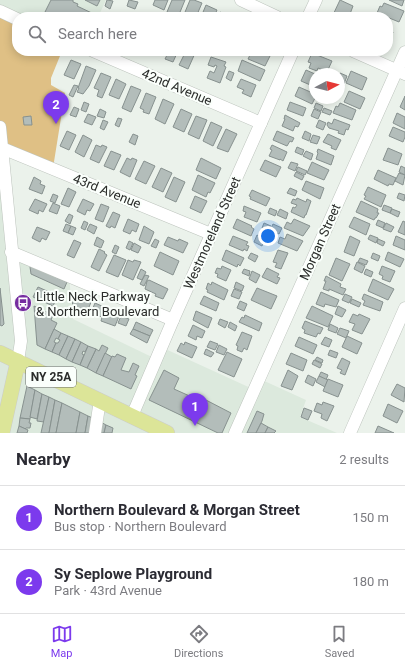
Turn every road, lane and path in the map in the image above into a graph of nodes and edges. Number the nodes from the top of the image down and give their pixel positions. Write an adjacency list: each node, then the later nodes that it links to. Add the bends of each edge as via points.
1 (241, 0): 4 (street)
2 (316, 0): 5 (street)
3 (0, 12): 6 (street)
4 (266, 12)
5 (310, 12)
6 (12, 17)
7 (405, 52): 11 (street, Morgan Street)
8 (105, 56): 12 (street, 42nd Avenue)
9 (291, 56): 12 (street, Westmoreland Street)
10 (364, 56): 11 (street)
11 (401, 72): 27 (street, Morgan Street)
12 (261, 123): 15 (street, Westmoreland Street)
13 (0, 127): 14 (street)
14 (2, 148): 15 (street, 43rd Avenue); 16 (street)
15 (211, 234): 18 (street, Westmoreland Street)
16 (11, 252): 18 (street); 20 (street, via 21,344)
17 (405, 308): 28 (street)
18 (173, 320): 22 (street, Westmoreland Street)
19 (0, 353): 20 (main road, NY 25A)
20 (18, 361): 21 (main road, NY 25A); 24 (main road)
21 (100, 400): 22 (main road, NY 25A); 25 (street)
22 (132, 416): 23 (main road, NY 25A)
23 (150, 429): 26 (main road, NY 25A)
24 (2, 433)
25 (95, 433)
26 (167, 433)
27 (235, 433)
28 (350, 433)

